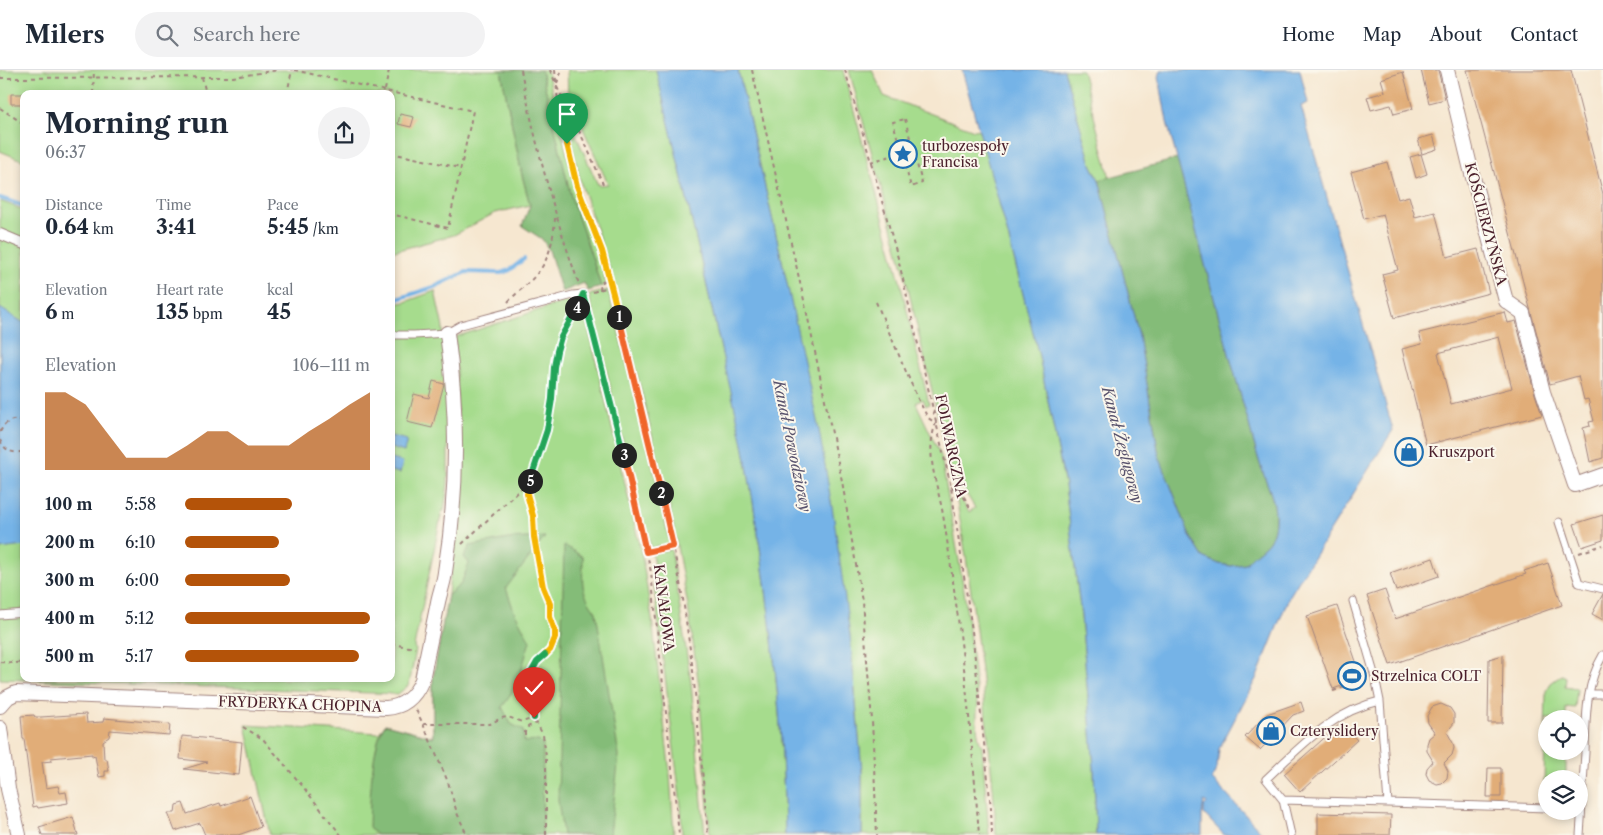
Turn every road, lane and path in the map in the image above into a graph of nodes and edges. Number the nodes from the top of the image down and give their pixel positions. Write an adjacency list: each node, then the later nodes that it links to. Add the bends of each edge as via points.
1 (94, 70): 12 (path)
2 (279, 70): 14 (path)
3 (293, 70): 18 (path); 19 (path)
4 (389, 70): 19 (path)
5 (521, 70): 29 (path, KANAŁOWA)
6 (550, 70): 15 (path)
7 (555, 70): 15 (path)
8 (562, 70): 15 (path)
9 (752, 70): 87 (path, via 840,471 862,601)
10 (845, 70): 25 (path, FOLWARCZNA)
11 (1447, 70): 44 (street, KOŚCIERZYŃSKA, via 1506,301 1523,313 1542,392 1575,485)
12 (94, 77): 13 (path); 14 (path); 16 (path)
13 (0, 78)
14 (202, 78): 17 (path)
15 (556, 85): 27 (path); 32 (path, via 577,186)
16 (93, 90)
17 (205, 90)
18 (288, 90)
19 (384, 90)
20 (395, 93): 26 (path, via 473,111)
21 (0, 108): 22 (path)
22 (20, 121)
23 (901, 153): 23 (path, via 911,187 922,183 905,118 893,122); 25 (path)
24 (395, 154): 26 (path)
25 (870, 162): 40 (path, FOLWARCZNA, via 898,258)
26 (461, 168): 28 (path, via 448,228)
27 (602, 184)
28 (395, 215)
29 (556, 216): 34 (path, KANAŁOWA); 36 (path, via 551,244 540,270)
30 (0, 234): 31 (street)
31 (20, 242)
32 (609, 278): 33 (path); 33 (path, via 600,290)
33 (611, 286): 50 (path)
34 (583, 294): 36 (lane); 45 (path, via 559,344 547,430); 52 (path, KANAŁOWA)
35 (876, 302): 40 (path, via 917,397 928,418)
36 (495, 316): 37 (lane, via 461,325)
37 (447, 333): 38 (lane); 51 (street, via 455,440 454,500)
38 (395, 335)
39 (20, 419): 41 (path, via 8,421)
40 (936, 423): 46 (path, FOLWARCZNA); 88 (path, via 931,443 933,467 942,508 970,716)
41 (0, 432)
42 (0, 440): 43 (path, via 8,451)
43 (20, 452)
44 (1603, 475)
45 (530, 480): 51 (path, via 465,542); 70 (path, via 527,494 534,537 555,631 550,650 531,673 534,680)
46 (951, 487): 47 (path, via 958,489); 89 (path, FOLWARCZNA, via 974,641)
47 (971, 510)
48 (1559, 522): 53 (lane)
49 (1603, 545): 53 (path)
50 (673, 546): 52 (path); 86 (path, via 694,671)
51 (448, 551): 67 (street, via 422,680)
52 (646, 552): 85 (path, KANAŁOWA, via 651,572)
53 (1570, 556): 54 (lane, via 1579,583)
54 (1603, 589)
55 (1353, 601): 68 (lane)
56 (20, 613): 57 (lane)
57 (0, 615)
58 (395, 645): 59 (path)
59 (420, 649)
60 (1603, 655): 65 (lane)
61 (0, 662): 62 (path)
62 (20, 663)
63 (1366, 680): 64 (path)
64 (1333, 691)
65 (1589, 694): 66 (lane); 76 (lane)
66 (1603, 694)
67 (411, 698): 69 (street, FRYDERYKA CHOPINA, via 386,708 16,693); 72 (path)
68 (1380, 701): 77 (lane, via 1363,704 1342,715 1310,738 1266,779); 78 (lane)
69 (0, 706)
70 (534, 718): 71 (path); 72 (path, via 522,722 508,717 490,724)
71 (537, 723): 75 (path, via 526,728); 84 (path, via 543,735 546,756)
72 (423, 724): 83 (path)
73 (243, 727): 82 (path, via 263,739)
74 (0, 728): 81 (street, via 8,789)
75 (525, 735)
76 (1582, 770)
77 (1283, 800): 78 (lane); 90 (lane)
78 (1388, 803): 79 (lane)
79 (1538, 808)
80 (1580, 820): 91 (lane)
81 (19, 835)
82 (341, 835)
83 (467, 835)
84 (546, 835)
85 (679, 835)
86 (708, 835)
87 (877, 835)
88 (979, 835)
89 (992, 835)
90 (1291, 835)
91 (1580, 835)

